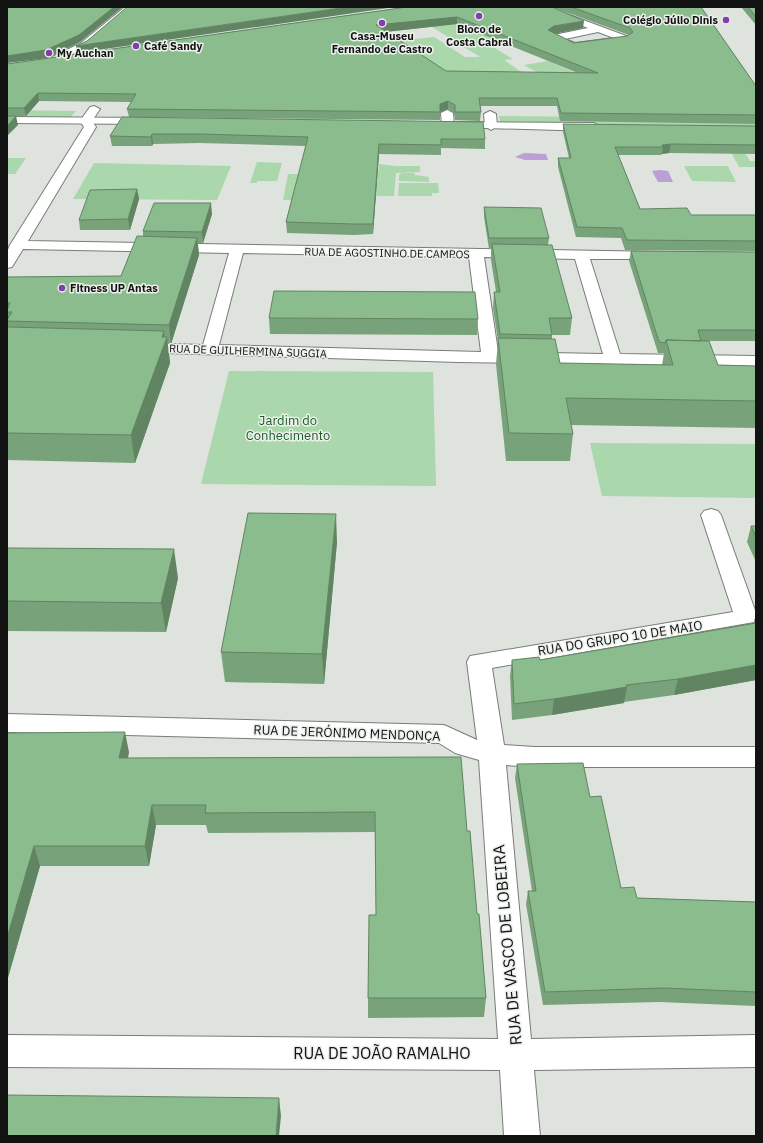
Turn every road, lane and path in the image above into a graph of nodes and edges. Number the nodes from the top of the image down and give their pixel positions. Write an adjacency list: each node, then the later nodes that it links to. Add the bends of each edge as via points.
1 (126, 7): 2 (street)
2 (130, 7): 5 (street)
3 (540, 7): 4 (street)
4 (599, 29): 4 (street, via 556,36 554,38 574,46 626,39)
5 (84, 45): 6 (street); 6 (street, via 83,52 86,56)
6 (47, 62): 7 (street)
7 (35, 64)
8 (78, 109): 9 (street)
9 (94, 109): 10 (street); 16 (street)
10 (149, 110)
11 (462, 113): 18 (street, via 444,119)
12 (476, 114): 13 (street)
13 (490, 114): 14 (street); 18 (street)
14 (505, 114)
15 (7, 120): 16 (street)
16 (86, 120): 17 (street); 20 (street, via 90,127)
17 (165, 122)
18 (491, 126): 19 (street)
19 (608, 127)
20 (18, 245): 21 (street, RUA DE AGOSTINHO DE CAMPOS); 25 (street)
21 (237, 250): 22 (street, RUA DE AGOSTINHO DE CAMPOS); 27 (street)
22 (476, 254): 23 (street, RUA DE AGOSTINHO DE CAMPOS); 28 (street)
23 (581, 255): 24 (street, RUA DE AGOSTINHO DE CAMPOS); 29 (street)
24 (676, 256)
25 (7, 264)
26 (124, 348): 27 (street, RUA DE GUILHERMINA SUGGIA)
27 (210, 349): 28 (street, RUA DE GUILHERMINA SUGGIA)
28 (490, 357): 29 (street, RUA DE GUILHERMINA SUGGIA)
29 (613, 359): 30 (street, RUA DE GUILHERMINA SUGGIA)
30 (756, 361)
31 (711, 515): 33 (street, RUA DO GRUPO 10 DE MAIO, via 746,617 479,662)
32 (7, 723): 33 (street, RUA DE JERÓNIMO MENDONÇA, via 444,734 464,746)
33 (492, 754): 34 (street, RUA DE JERÓNIMO MENDONÇA, via 534,757); 37 (street, RUA DE VASCO DE LOBEIRA)
34 (756, 757)
35 (7, 1051): 37 (street, RUA DE JOÃO RAMALHO)
36 (756, 1051): 37 (street, RUA DE JOÃO RAMALHO)
37 (516, 1055): 38 (street, RUA DE VASCO DE LOBEIRA)
38 (522, 1136)

